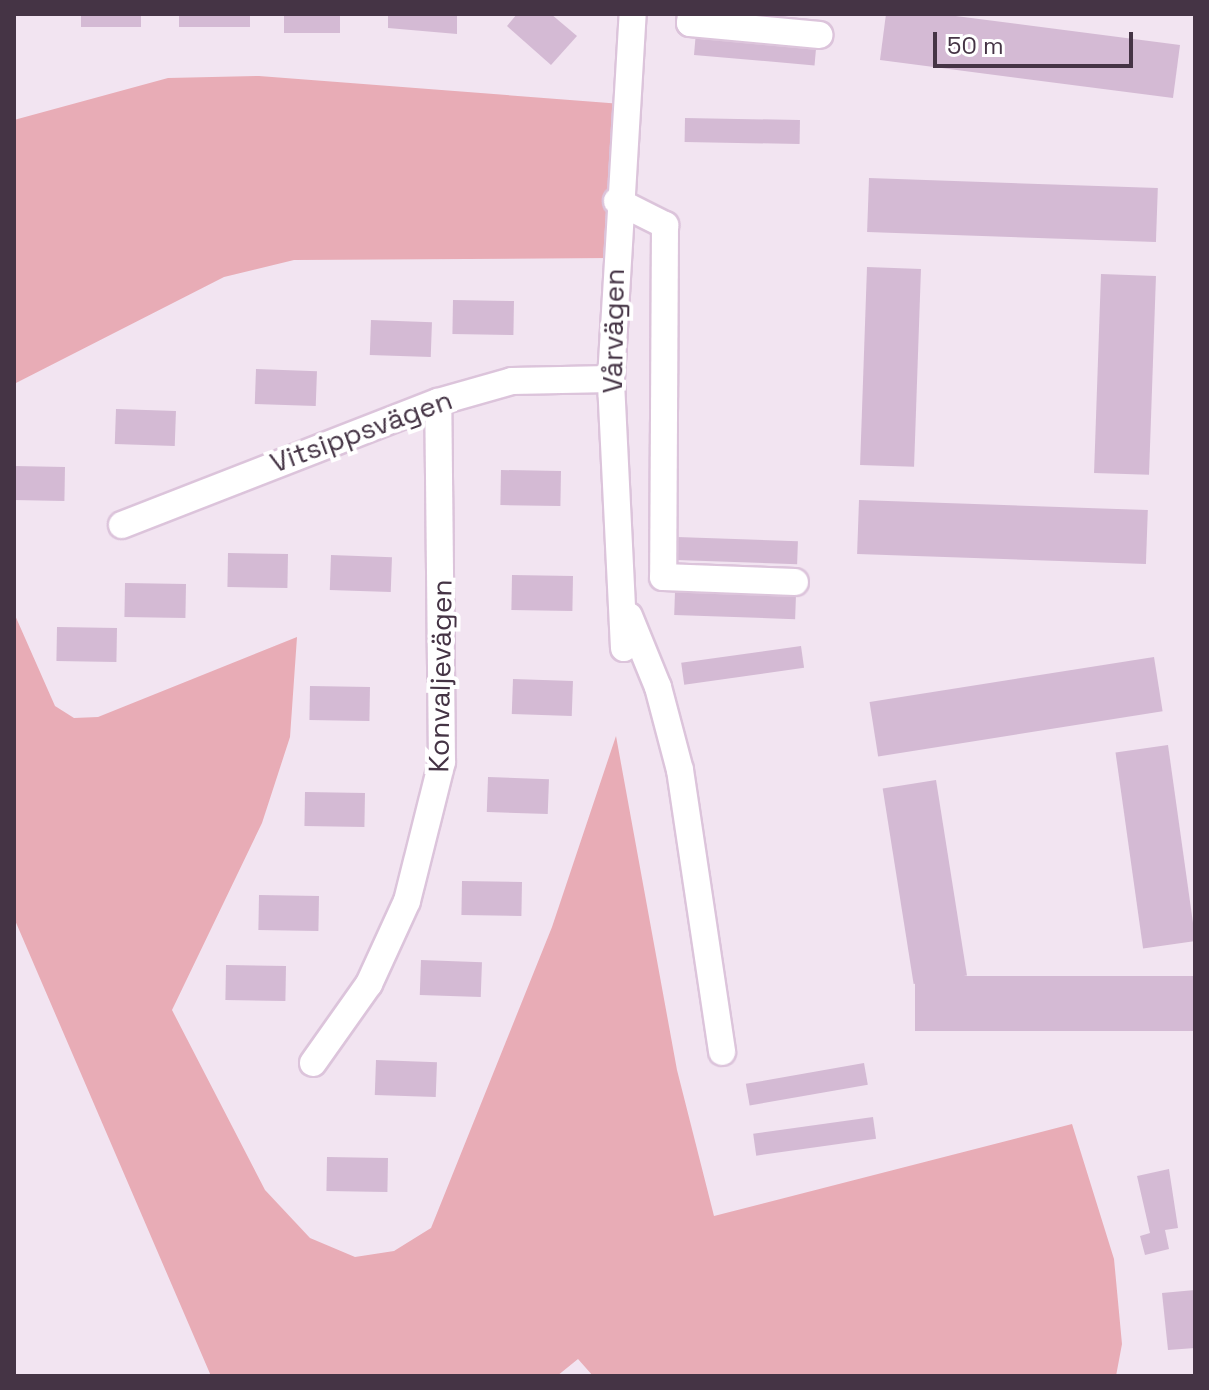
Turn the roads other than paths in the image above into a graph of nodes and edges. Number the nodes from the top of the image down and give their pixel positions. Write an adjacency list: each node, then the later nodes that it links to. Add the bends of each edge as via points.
1 (633, 14): 4 (street, Vårvägen)
2 (691, 14): 3 (street, via 690,23)
3 (819, 35)
4 (617, 201): 5 (street, Vårvägen); 8 (street, via 665,225 663,577)
5 (611, 379): 6 (street, Vitsippsvägen, via 512,381); 9 (street, Vårvägen)
6 (438, 402): 7 (street, Vitsippsvägen); 12 (street, Konvaljevägen, via 442,762 407,901 369,984)
7 (122, 525)
8 (795, 582)
9 (618, 590): 10 (street, Vårvägen); 11 (street, via 658,687 680,770)
10 (624, 648)
11 (722, 1052)
12 (313, 1063)

